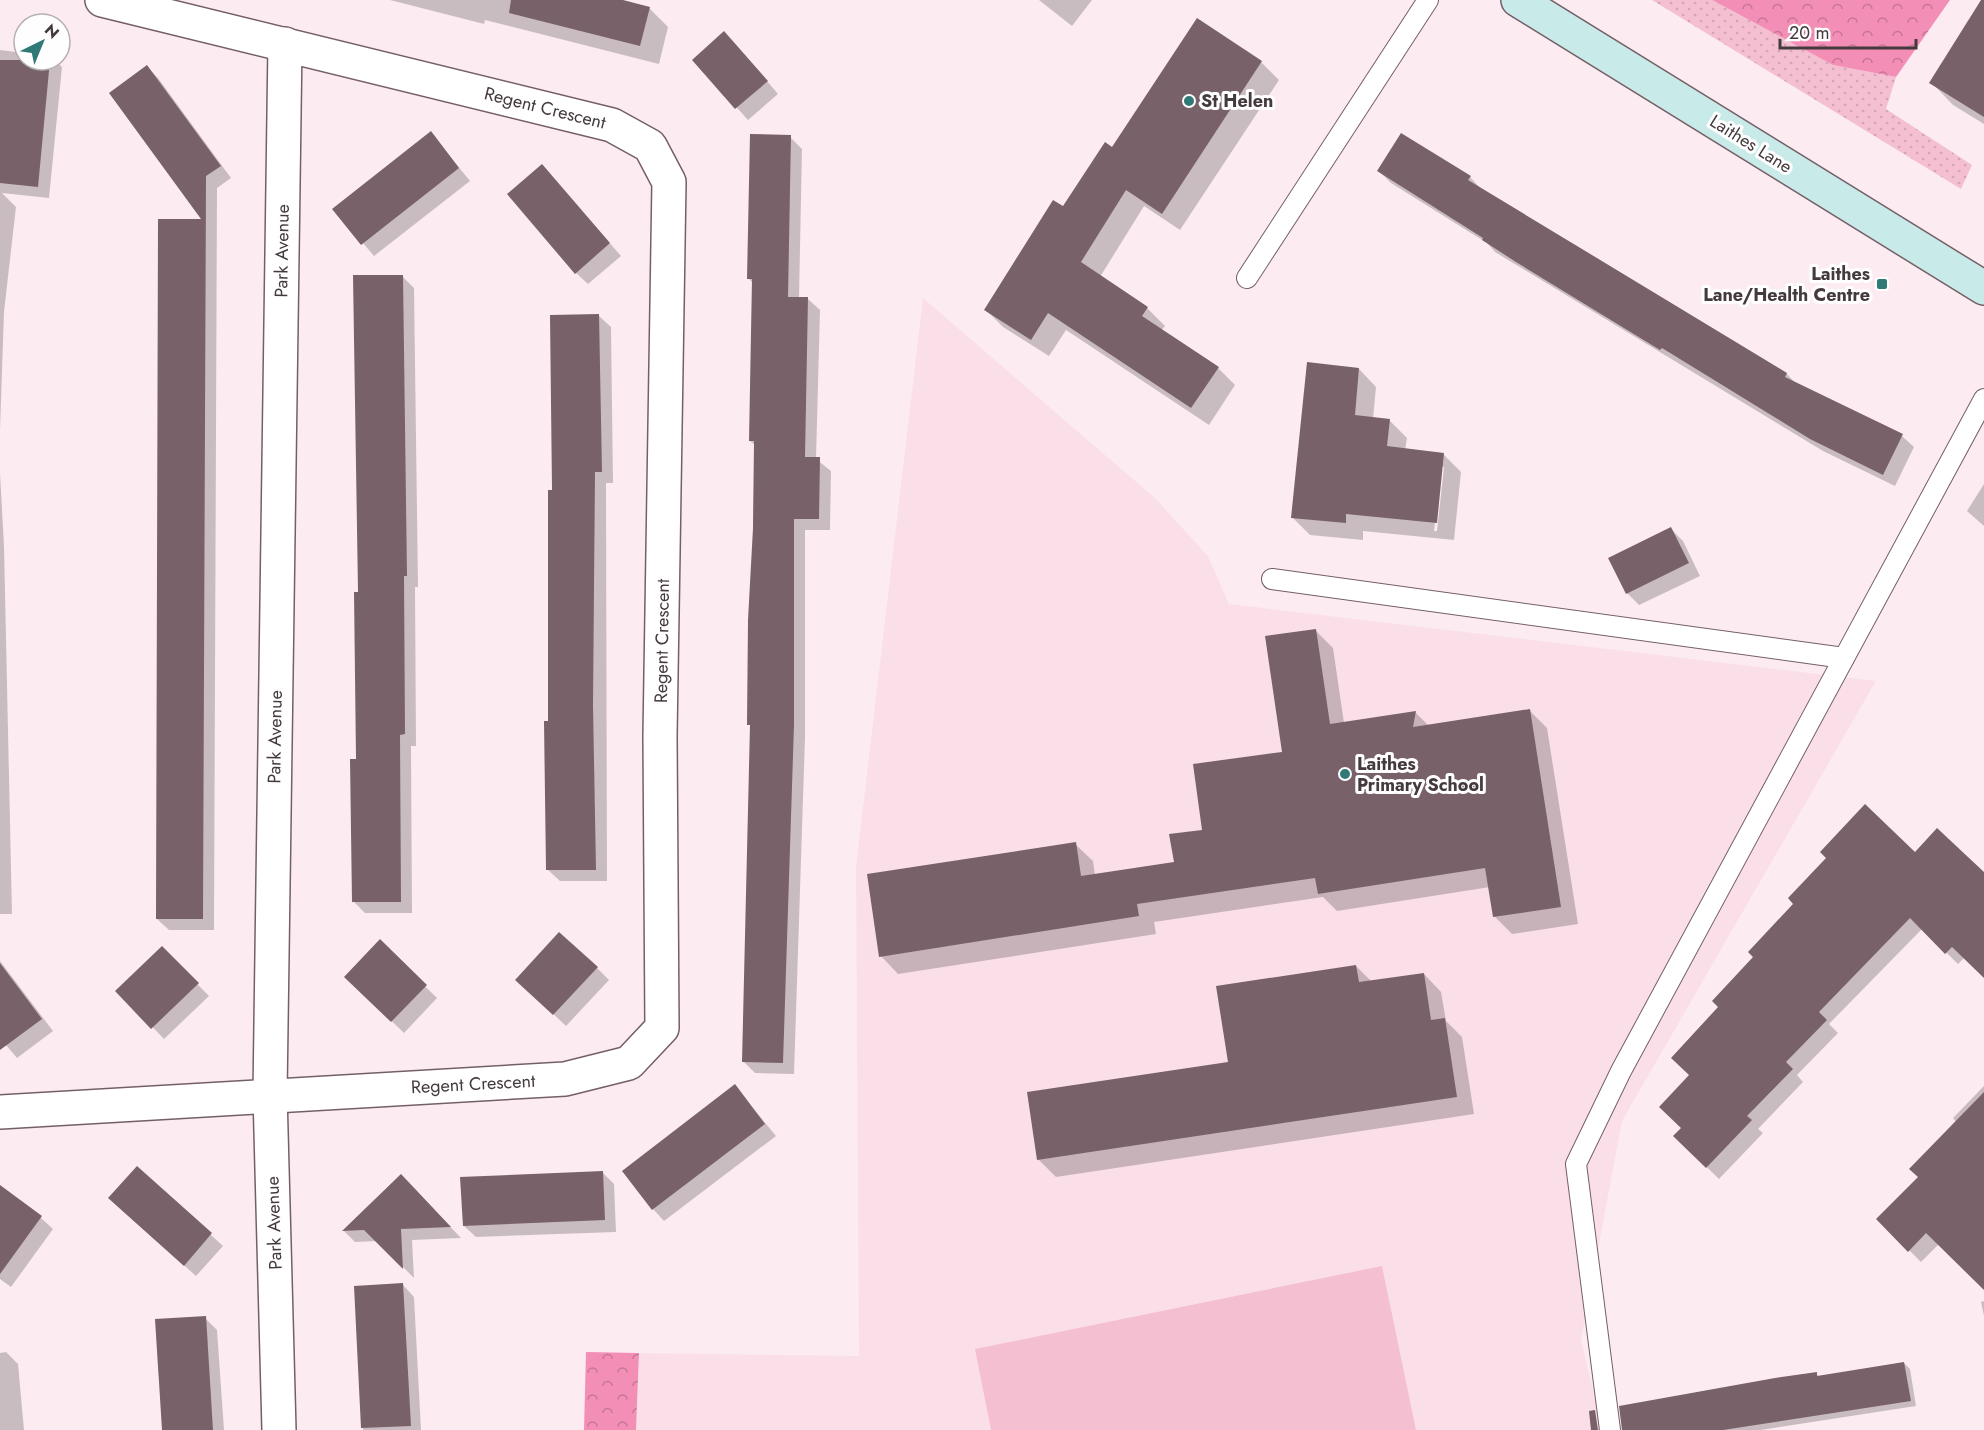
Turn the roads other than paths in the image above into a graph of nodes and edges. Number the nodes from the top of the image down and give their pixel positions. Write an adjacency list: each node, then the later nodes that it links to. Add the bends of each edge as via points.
1 (102, 0): 4 (street, Regent Crescent)
2 (1428, 0): 5 (lane)
3 (1518, 0): 6 (main road, Laithes Lane)
4 (285, 44): 10 (street, Park Avenue); 10 (street, Regent Crescent, via 612,125 650,146 669,182 660,736 662,1029 629,1063 564,1079)
5 (1246, 278)
6 (1984, 288)
7 (1984, 399): 9 (lane)
8 (1272, 579): 9 (lane)
9 (1844, 658): 13 (lane, via 1621,1071 1576,1164)
10 (270, 1094): 11 (street, Regent Crescent); 12 (street, Park Avenue)
11 (0, 1112)
12 (279, 1430)
13 (1610, 1430)

